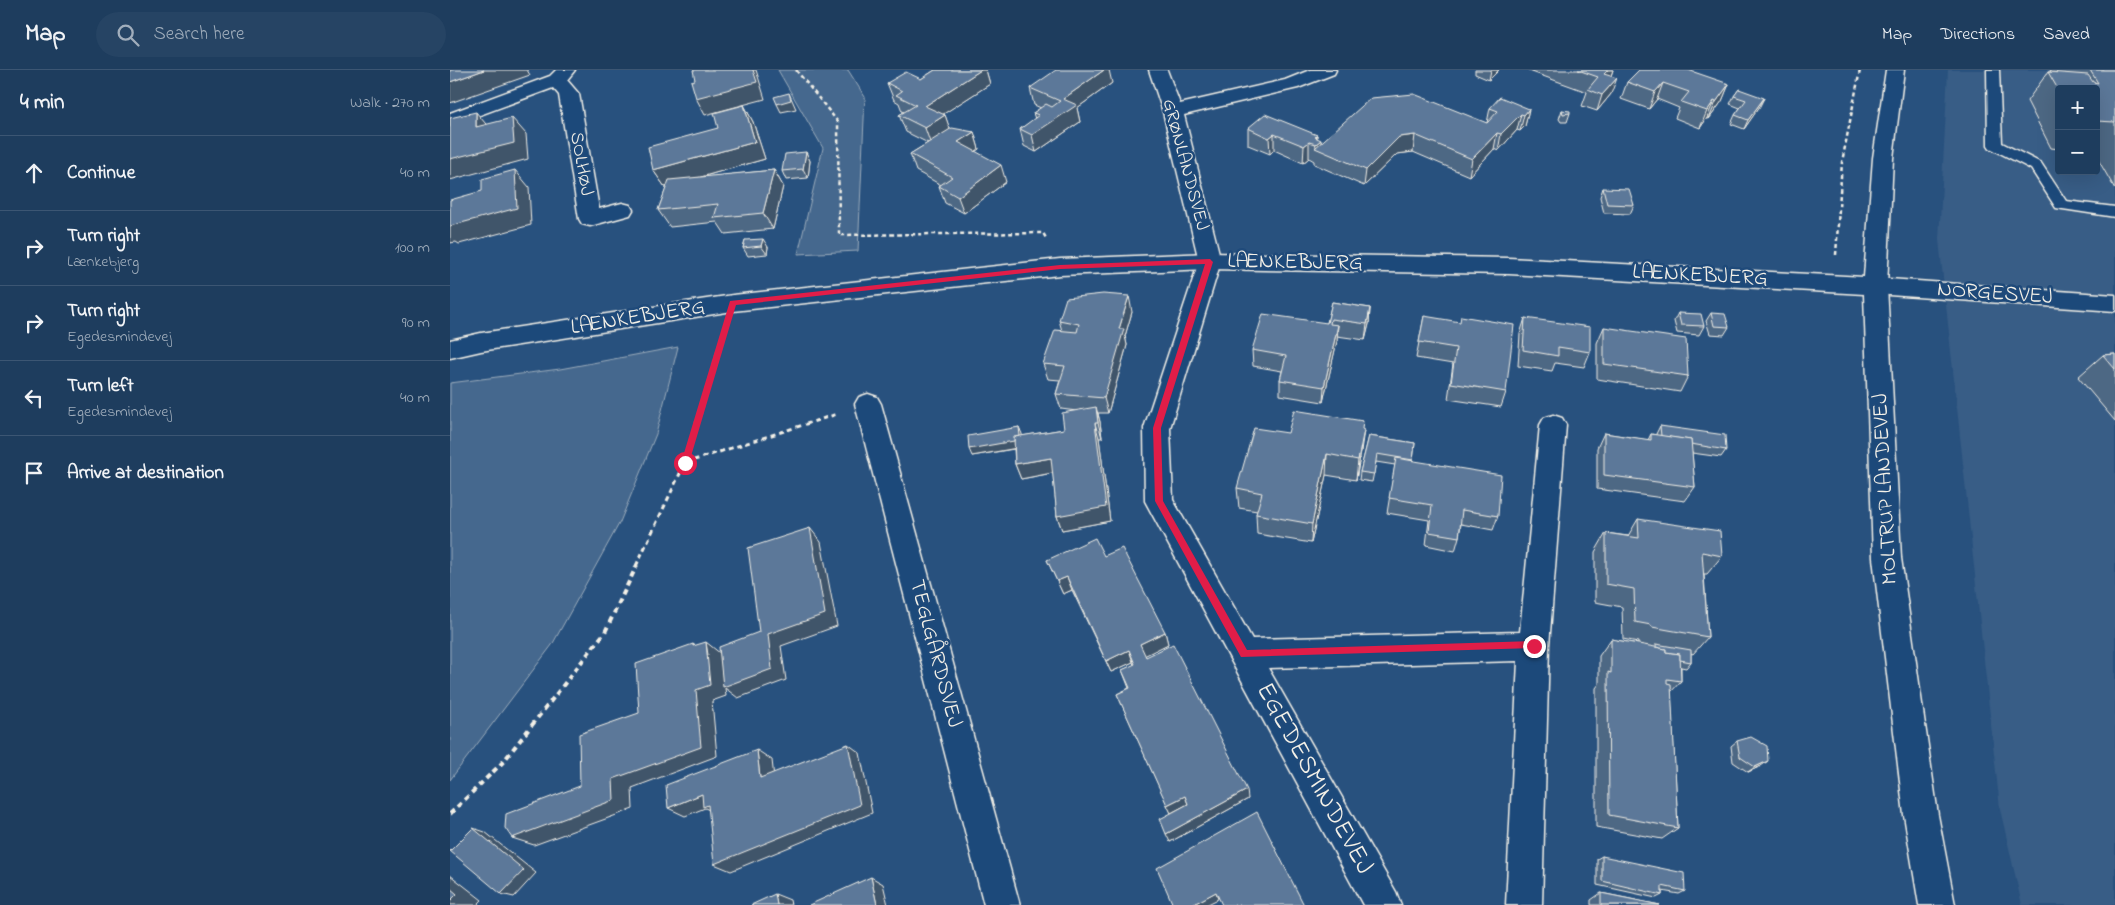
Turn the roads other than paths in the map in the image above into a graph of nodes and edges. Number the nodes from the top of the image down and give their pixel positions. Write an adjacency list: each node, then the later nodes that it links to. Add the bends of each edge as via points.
1 (1158, 70): 6 (street, GRØNLANDSVEJ)
2 (1326, 70): 6 (street, via 1291,84)
3 (1894, 70): 11 (street, MOLTRUP LANDEVEJ, via 1883,158)
4 (1993, 70): 9 (lane, via 1995,145 2036,166 2061,205)
5 (561, 75): 7 (street, SOLHØJ); 8 (street, SOLHØJ, via 569,94 590,219)
6 (1173, 112): 10 (street, GRØNLANDSVEJ)
7 (450, 120)
8 (622, 210)
9 (2115, 212)
10 (1210, 262): 11 (street, LÆNKEBJERG, via 1509,266); 13 (street, LÆNKEBJERG, via 1060,267 733,303); 17 (street, EGEDESMINDEVEJ, via 1157,428 1159,501)
11 (1875, 286): 12 (street, NORGESVEJ); 21 (street, MOLTRUP LANDEVEJ, via 1887,558 1921,816)
12 (2115, 303)
13 (450, 349)
14 (868, 404): 18 (street, TEGLGÅRDSVEJ)
15 (1553, 425): 16 (street)
16 (1534, 646): 17 (street, EGEDESMINDEVEJ); 20 (street)
17 (1244, 654): 19 (street, EGEDESMINDEVEJ)
18 (1002, 905)
19 (1383, 905)
20 (1524, 905)
21 (1937, 905)

